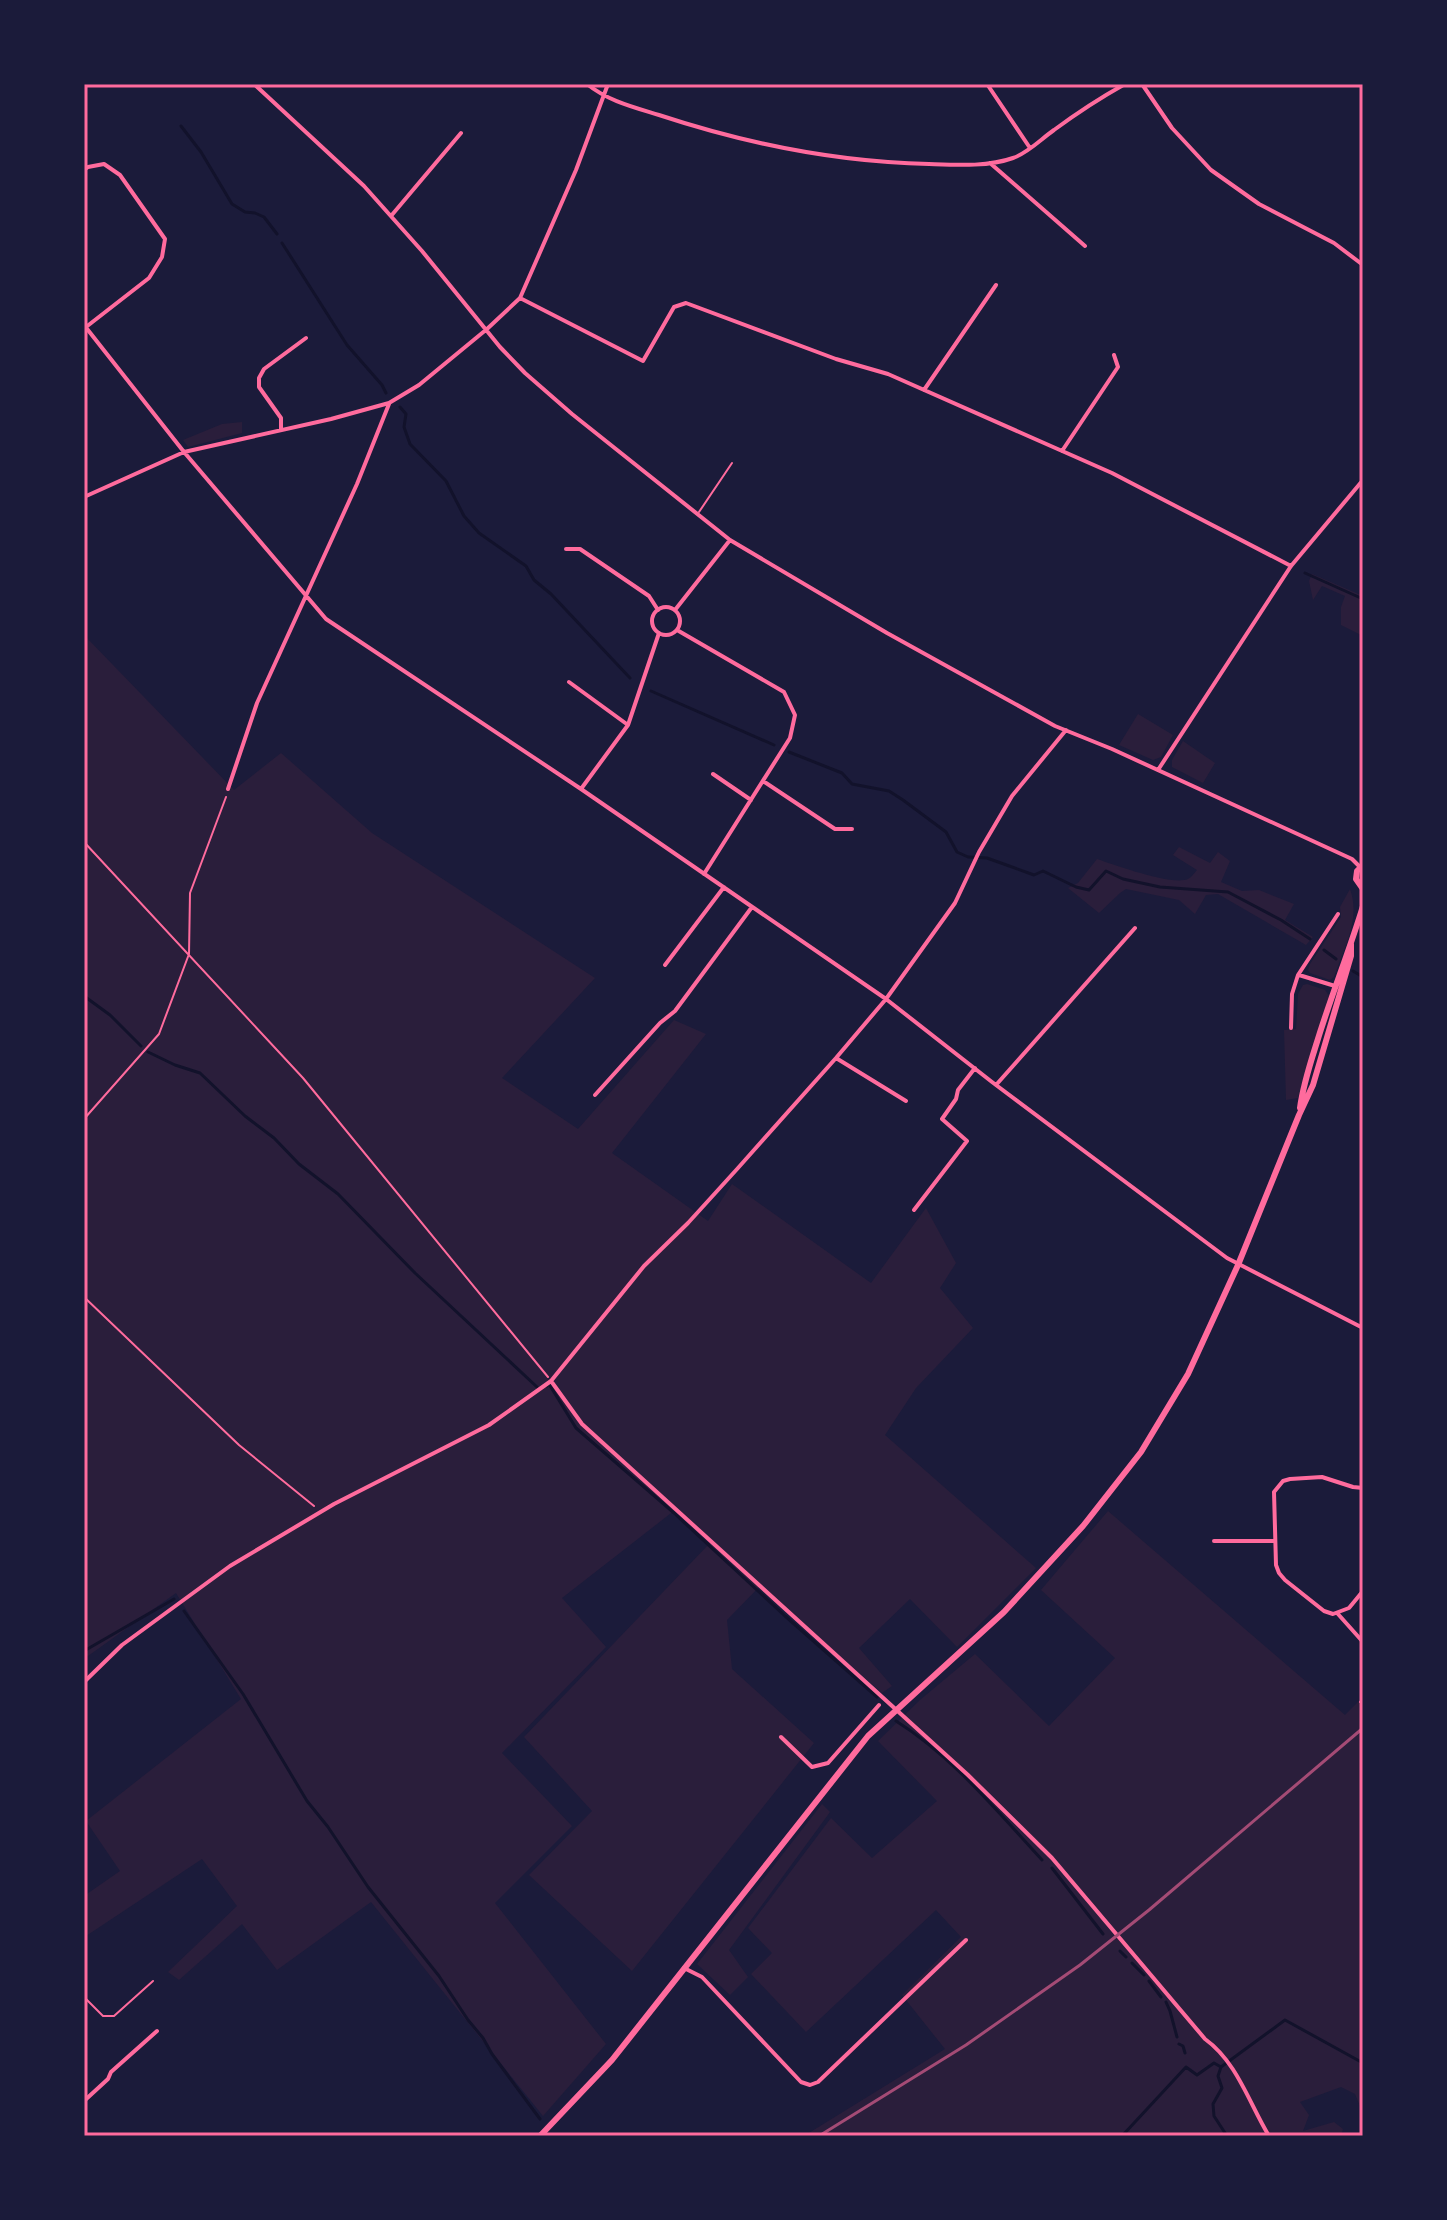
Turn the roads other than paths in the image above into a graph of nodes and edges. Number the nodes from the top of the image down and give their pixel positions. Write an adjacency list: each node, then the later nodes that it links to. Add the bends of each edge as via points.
1 (254, 84): 12 (street)
2 (587, 84): 7 (street)
3 (608, 84): 7 (street)
4 (987, 84): 9 (street)
5 (1125, 84): 9 (street)
6 (1142, 84): 14 (street, via 1172,128 1211,170)
7 (604, 97): 10 (street, via 779,149 902,164); 16 (street)
8 (461, 133): 12 (street)
9 (1030, 148): 10 (street)
10 (990, 163): 13 (street)
11 (84, 170): 17 (street, via 104,164 120,175 165,239 162,257 149,278)
12 (391, 216): 18 (street)
13 (1085, 246)
14 (1363, 265)
15 (996, 285): 21 (street)
16 (520, 298): 18 (street); 21 (street, via 643,361 674,307 686,303)
17 (85, 326): 25 (street)
18 (487, 329): 22 (street); 29 (street, via 525,373)
19 (306, 338): 23 (street, via 259,378 259,387 281,418)
20 (1114, 355): 24 (street, via 1118,367)
21 (924, 390): 24 (street)
22 (389, 403): 23 (street); 33 (street)
23 (281, 430): 25 (street)
24 (1062, 451): 32 (street)
25 (184, 452): 28 (street); 33 (street)
26 (732, 463): 29 (lane)
27 (1363, 480): 32 (street)
28 (84, 497)
29 (697, 514): 30 (street)
30 (730, 540): 35 (street); 40 (street)
31 (566, 549): 34 (street, via 580,549 649,596)
32 (1291, 566): 41 (street)
33 (307, 597): 44 (street, via 257,703); 45 (street, via 342,631)
34 (658, 610): 35 (street); 37 (street, via 652,624)
35 (675, 610): 36 (street)
36 (677, 630): 37 (street); 43 (street, via 784,692 795,715 790,738)
37 (659, 633): 39 (street)
38 (569, 682): 39 (street)
39 (628, 725): 45 (street)
40 (1066, 730): 41 (street); 59 (street, via 1012,796 955,903)
41 (1158, 770): 48 (street)
42 (713, 774): 46 (street)
43 (763, 781): 46 (street); 47 (street, via 835,829)
44 (228, 789)
45 (581, 789): 49 (street)
46 (751, 800): 49 (street)
47 (852, 829)
48 (1362, 866): 51 (main road, via 1356,879)
49 (704, 874): 50 (street)
50 (724, 887): 53 (street); 56 (street)
51 (1363, 889)
52 (1363, 906): 58 (main road)
53 (752, 907): 59 (street); 64 (street, via 675,1011)
54 (1338, 914): 57 (street)
55 (1135, 928): 63 (street)
56 (665, 965)
57 (1298, 975): 58 (street); 60 (street)
58 (1338, 987): 67 (main road, via 1299,1115)
59 (886, 999): 61 (street); 62 (street)
60 (1291, 1028)
61 (836, 1058): 65 (street); 69 (street, via 644,1266)
62 (975, 1068): 63 (street); 66 (street, via 942,1119 967,1141)
63 (996, 1085): 67 (street)
64 (595, 1095)
65 (906, 1101)
66 (914, 1210)
67 (1238, 1265): 68 (street); 78 (main road, via 1188,1374 1128,1470 1004,1612)
68 (1363, 1328)
69 (551, 1381): 76 (street, via 489,1425 334,1504 230,1566 122,1645); 78 (street, via 582,1424)
70 (1363, 1488): 72 (street, via 1322,1477 1283,1481 1273,1498)
71 (1214, 1541): 72 (street)
72 (1275, 1541): 74 (street, via 1276,1565 1285,1580 1324,1611)
73 (1363, 1591): 74 (street)
74 (1338, 1614): 75 (street)
75 (1363, 1642)
76 (84, 1682)
77 (879, 1705): 79 (street, via 828,1763 812,1767)
78 (897, 1709): 81 (main road, via 855,1751); 87 (street, via 1052,1858 1224,2058)
79 (781, 1737)
80 (966, 1940): 81 (street, via 810,2085 801,2082 700,1976)
81 (684, 1968): 86 (main road, via 612,2060)
82 (153, 1981): 83 (lane, via 114,2016 103,2016)
83 (84, 1997)
84 (157, 2031): 85 (street)
85 (84, 2101)
86 (540, 2136)
87 (1269, 2136)

